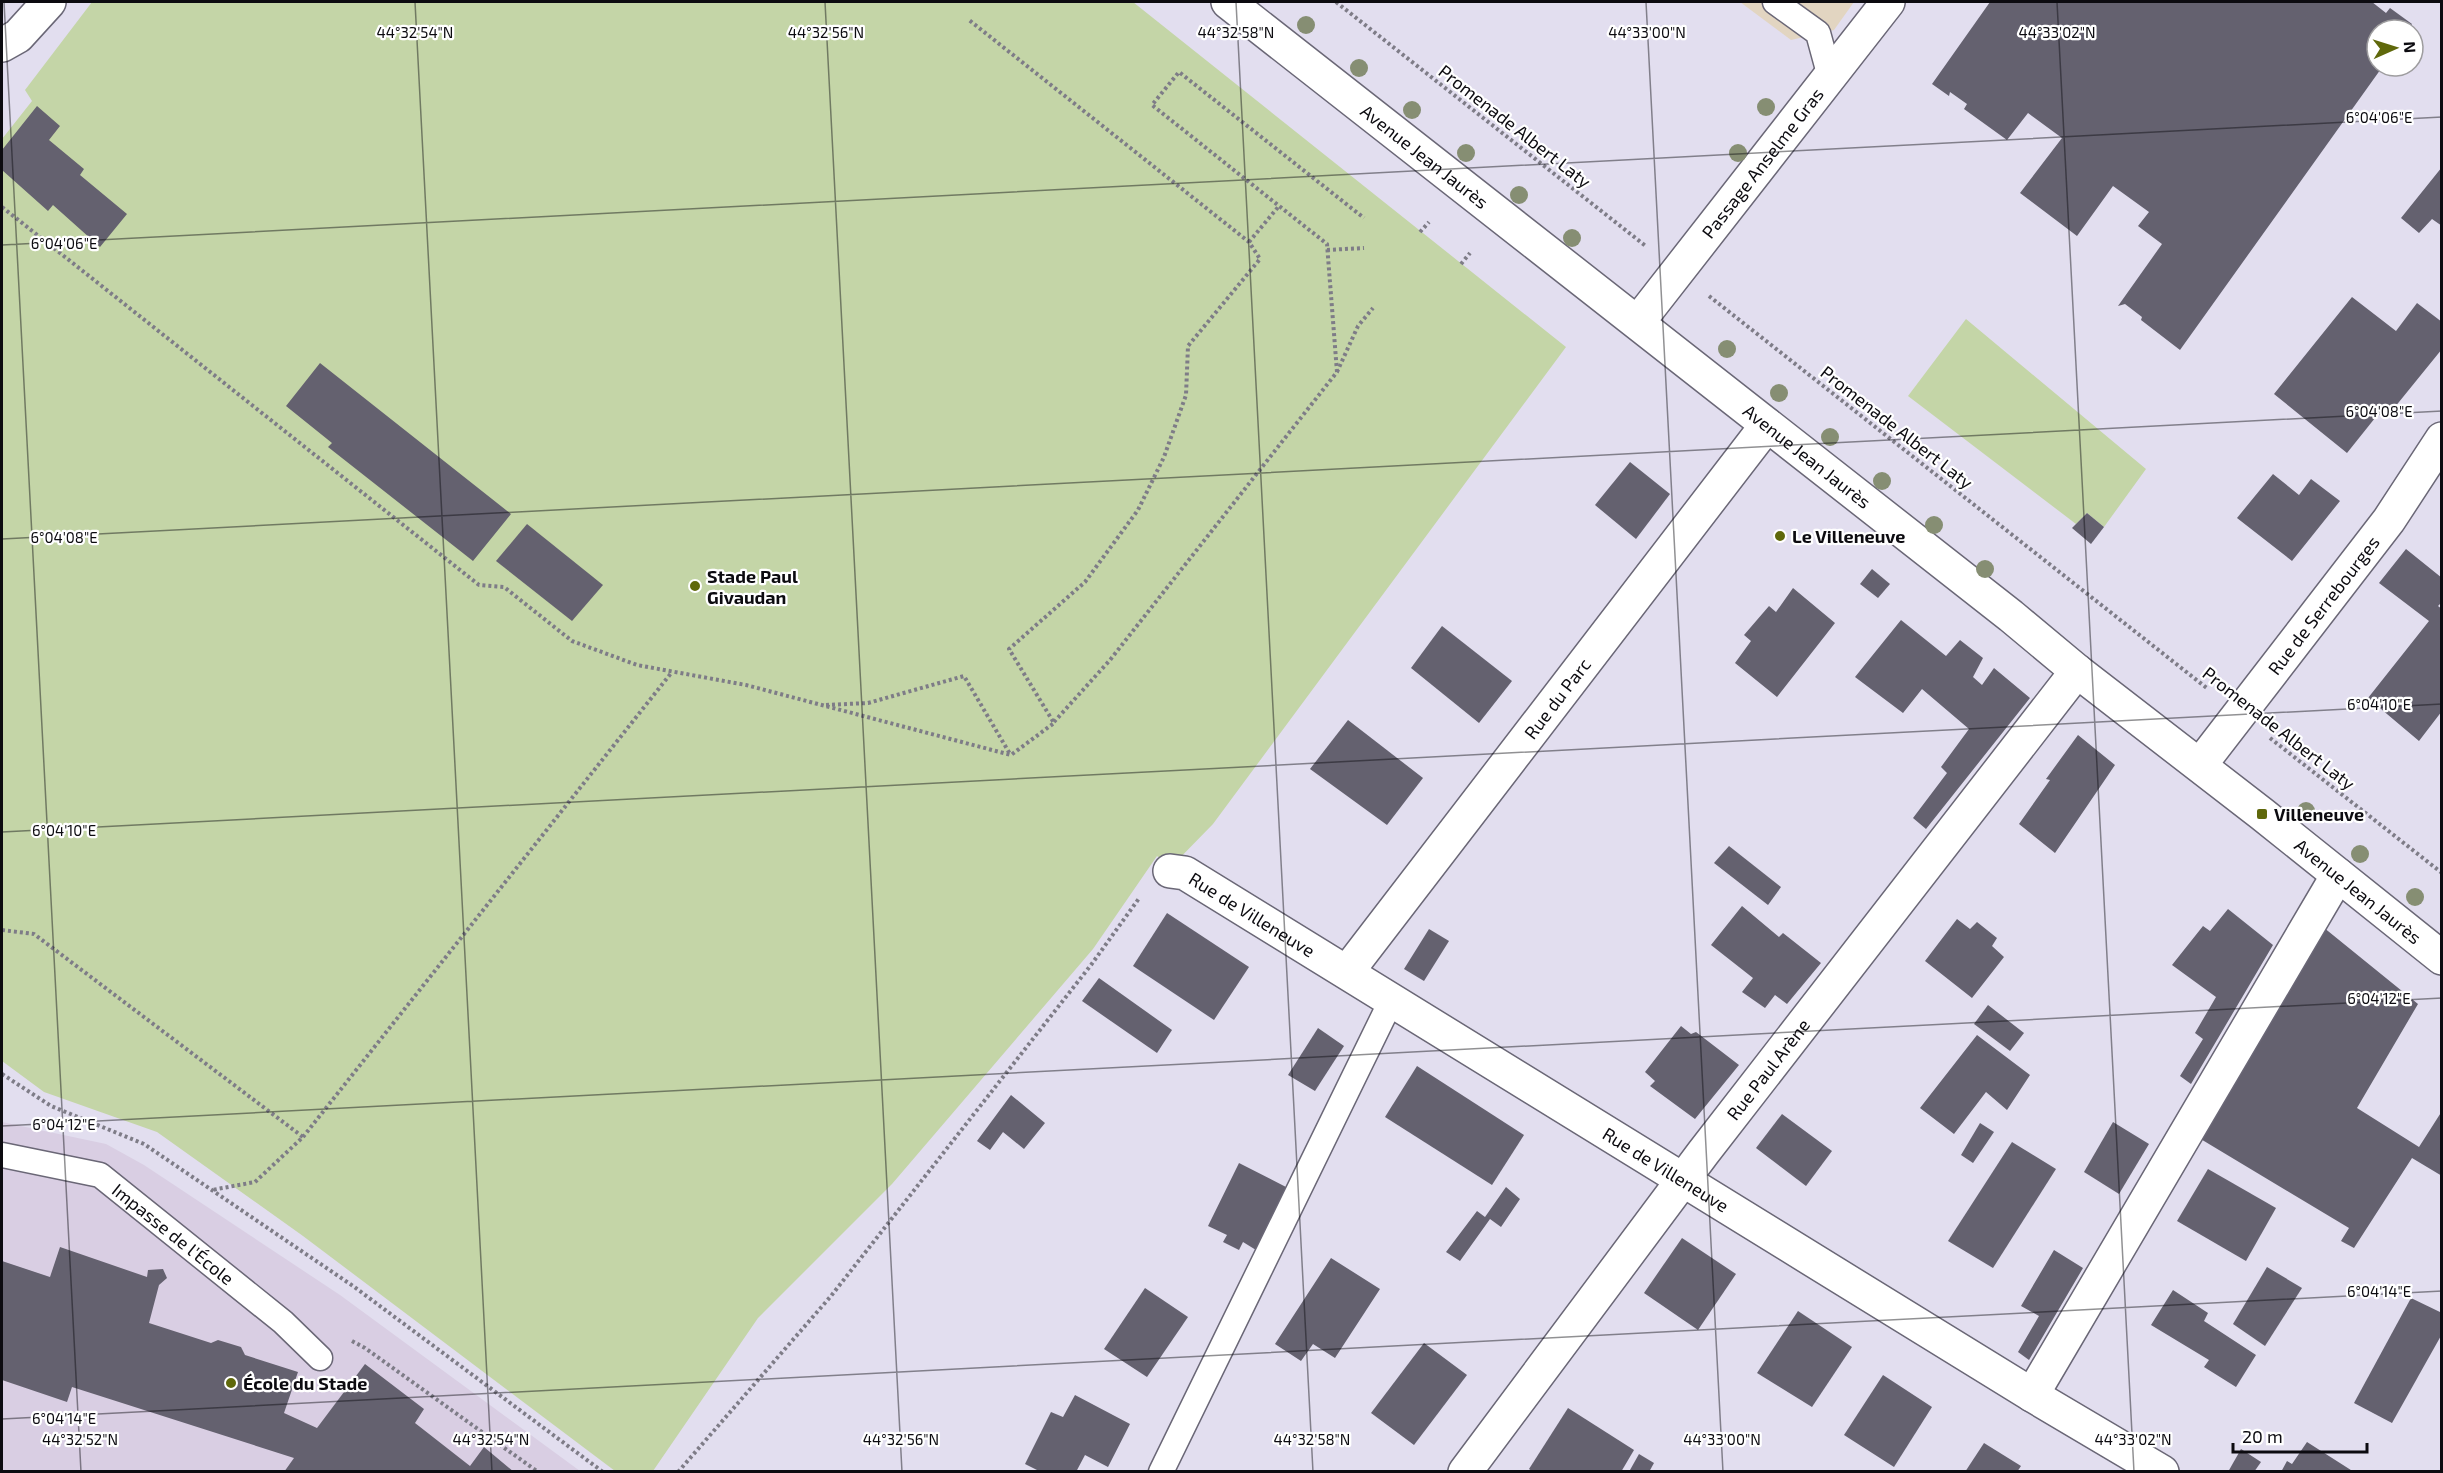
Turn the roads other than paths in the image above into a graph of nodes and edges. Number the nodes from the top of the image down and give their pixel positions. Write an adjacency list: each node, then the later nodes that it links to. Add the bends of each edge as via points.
1 (49, 2): 6 (street, via 18,36)
2 (1228, 2): 8 (street, Avenue Jean Jaurès)
3 (1775, 2): 5 (lane)
4 (1888, 2): 7 (street, Passage Anselme Gras)
5 (1800, 9): 7 (lane, via 1818,33)
6 (2, 45)
7 (1830, 77): 8 (street, Passage Anselme Gras)
8 (1638, 322): 9 (street, Avenue Jean Jaurès)
9 (1767, 426): 11 (street, Avenue Jean Jaurès); 16 (street, Rue du Parc)
10 (2442, 439): 12 (street, Rue de Serrebourges, via 2389,520)
11 (2077, 671): 12 (street, Avenue Jean Jaurès); 19 (street, Rue Paul Arène)
12 (2200, 765): 14 (street, Avenue Jean Jaurès)
13 (1170, 871): 16 (street, Rue de Villeneuve, via 1185,873)
14 (2338, 875): 15 (street, Avenue Jean Jaurès); 21 (street)
15 (2442, 958)
16 (1347, 972): 17 (street, Rue de Villeneuve)
17 (1392, 999): 19 (street, Rue de Villeneuve); 22 (lane)
18 (2, 1155): 20 (lane, Impasse de l'École, via 100,1175 283,1322)
19 (1683, 1179): 21 (street, Rue de Villeneuve); 23 (street, Rue Paul Arène)
20 (320, 1358)
21 (2032, 1395): 24 (street, Rue de Villeneuve)
22 (1161, 1472)
23 (1465, 1472)
24 (2162, 1472)

